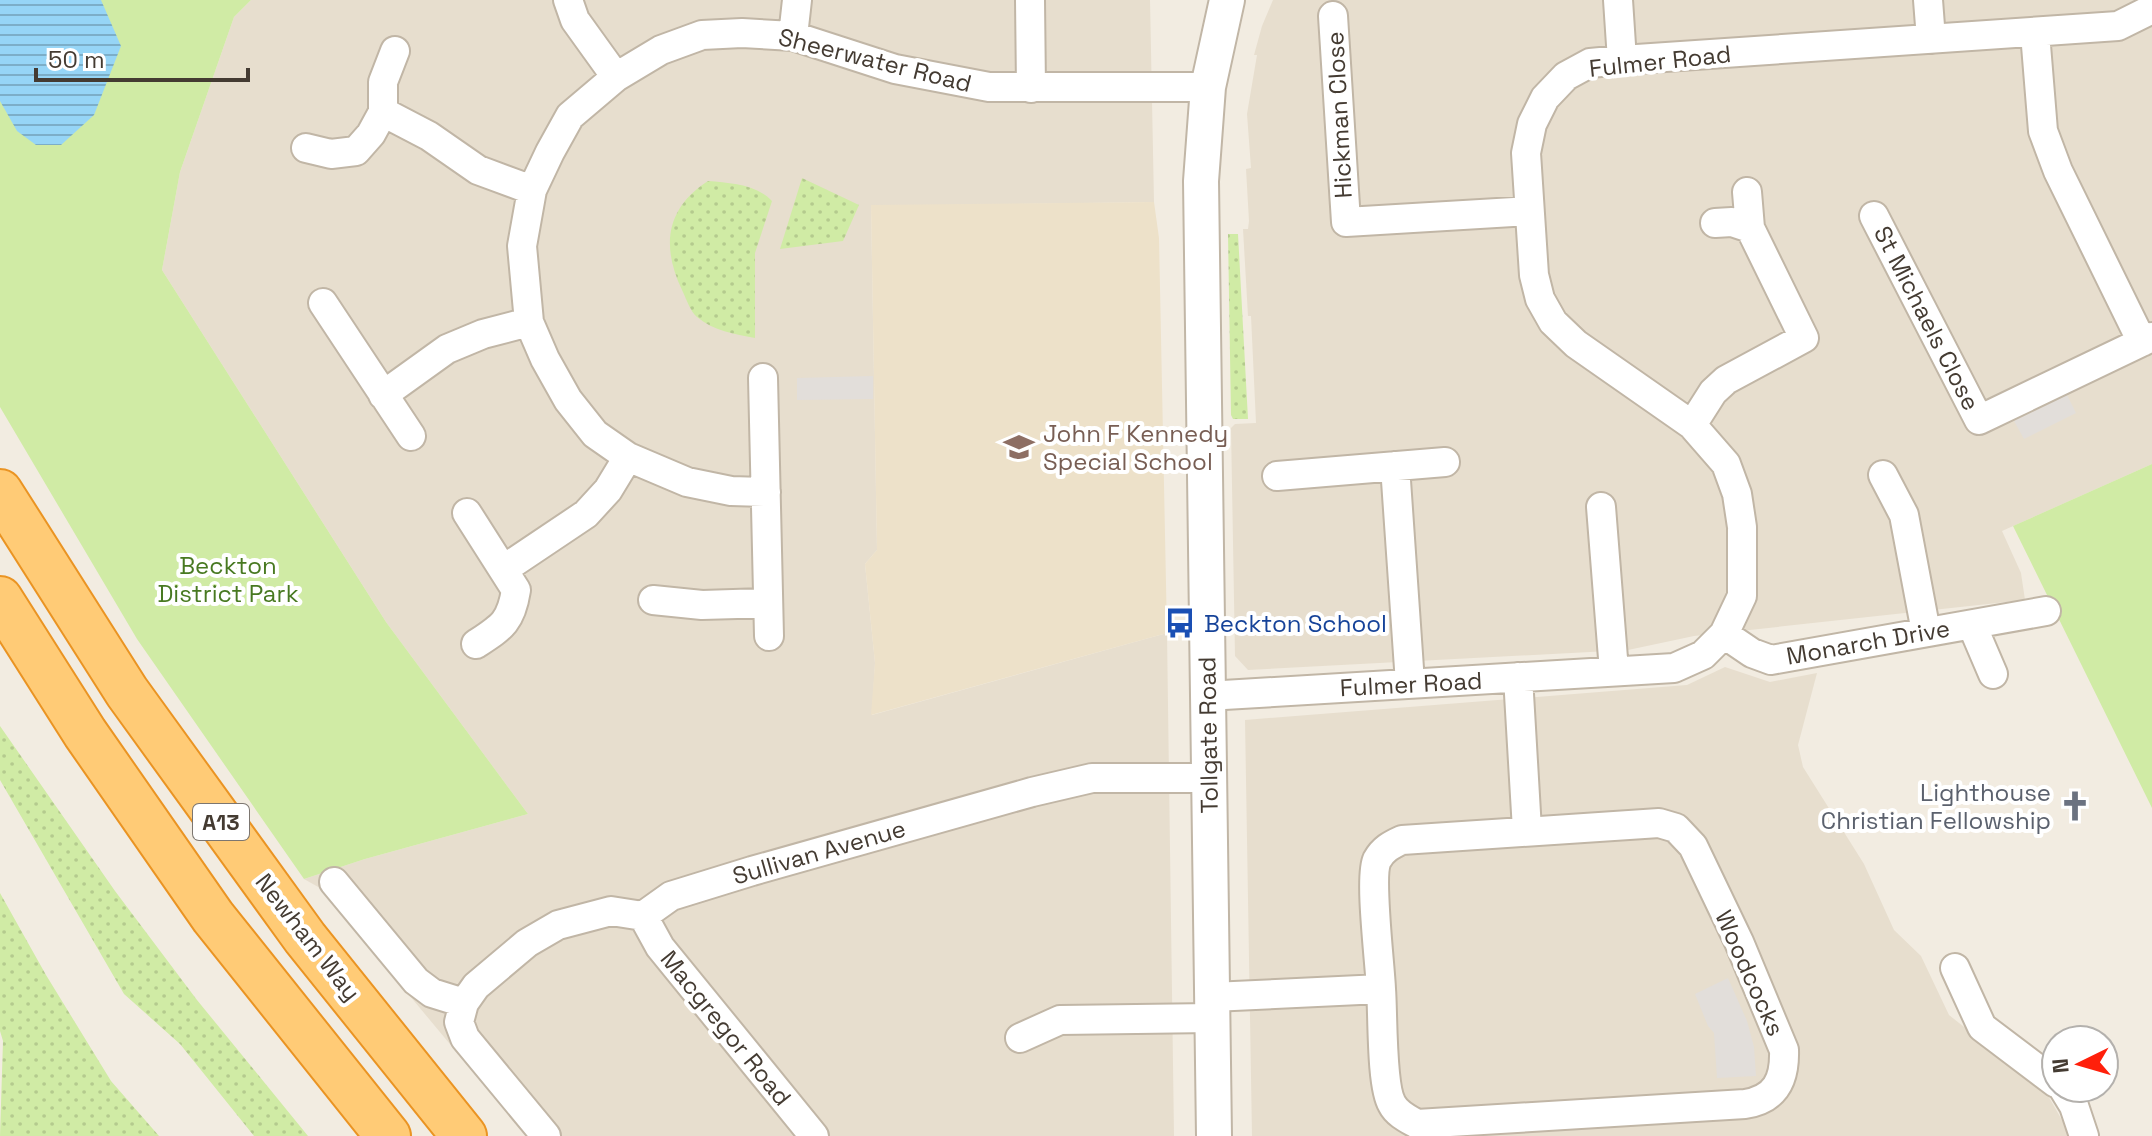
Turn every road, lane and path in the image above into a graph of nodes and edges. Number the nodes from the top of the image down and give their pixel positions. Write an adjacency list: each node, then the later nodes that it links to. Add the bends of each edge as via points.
1 (568, 0): 14 (street, via 575,20)
2 (797, 0): 10 (street)
3 (1030, 0): 16 (street)
4 (1227, 0): 15 (street, Tollgate Road)
5 (1618, 0): 13 (street)
6 (1928, 0): 11 (street)
7 (2152, 9): 9 (street, Fulmer Road, via 2118,26)
8 (1333, 16): 21 (street, Hickman Close, via 1346,222)
9 (2035, 33): 11 (street, Fulmer Road); 27 (street, via 2043,131 2058,171)
10 (793, 36): 14 (street, Sheerwater Road, via 702,35 661,50); 16 (street, Sheerwater Road, via 948,81)
11 (1931, 39): 13 (street, Fulmer Road)
12 (395, 51): 17 (street, via 383,82)
13 (1622, 60): 21 (street, Fulmer Road, via 1590,63 1566,76 1545,98 1526,153)
14 (616, 77): 19 (street, Sheerwater Road, via 570,116)
15 (1208, 87): 16 (street, Sheerwater Road); 55 (street, Tollgate Road, via 1201,181)
16 (1031, 88)
17 (383, 112): 18 (street, via 356,151 331,154); 19 (street, via 478,170)
18 (306, 148)
19 (532, 190): 26 (street, Sheerwater Road, via 522,246)
20 (1747, 192): 24 (street)
21 (1529, 211): 30 (street, Fulmer Road, via 1534,275 1553,322)
22 (1874, 216): 27 (street, St Michaels Close, via 1979,420)
23 (1715, 223): 24 (street)
24 (1750, 228): 30 (street, via 1804,338 1726,380)
25 (323, 303): 29 (street)
26 (529, 322): 29 (street, via 447,349); 32 (street, Sheerwater Road, via 568,400 595,434)
27 (2147, 339)
28 (763, 378): 38 (street)
29 (383, 395): 31 (street)
30 (1692, 425): 48 (street, Fulmer Road, via 1726,464 1737,494 1742,596)
31 (411, 436)
32 (628, 457): 38 (street, Sheerwater Road, via 687,482); 41 (street, via 586,514)
33 (1445, 462): 34 (street)
34 (1395, 466): 36 (street); 54 (street)
35 (1883, 475): 47 (street, via 1904,515)
36 (1277, 476)
37 (0, 492): 69 (highway, Newham Way / A13, via 127,692 305,938)
38 (766, 492): 44 (street)
39 (1601, 507): 51 (street)
40 (467, 513): 41 (street)
41 (504, 569): 50 (street, via 516,590 513,610 504,625)
42 (0, 599): 68 (highway, A13, via 213,917)
43 (653, 600): 44 (street)
44 (768, 603): 49 (street)
45 (2046, 611): 46 (street, Monarch Drive)
46 (1972, 625): 47 (street, Monarch Drive); 52 (street, Monarch Drive)
47 (1926, 632): 48 (street, Monarch Drive, via 1771,660)
48 (1724, 634): 51 (street, Fulmer Road, via 1703,655 1674,668)
49 (769, 636)
50 (476, 644)
51 (1614, 671): 53 (street, Fulmer Road)
52 (1993, 674)
53 (1518, 677): 54 (street, Fulmer Road); 57 (street)
54 (1410, 683): 55 (street, Fulmer Road)
55 (1207, 696): 56 (street, Tollgate Road)
56 (1208, 778): 59 (street, Sullivan Avenue, via 1092,778 1032,792 671,896); 63 (street, Tollgate Road)
57 (1527, 830): 61 (street, Woodcocks, via 1402,840 1387,846 1376,862 1374,882); 67 (street, Woodcocks, via 1659,823 1676,828 1693,846 1739,942 1784,1050 1781,1080 1762,1101 1745,1104)
58 (334, 882): 62 (street, via 416,981 432,993)
59 (643, 916): 62 (street, via 611,911 558,925 527,943 476,986); 71 (street, Macgregor Road, via 660,947)
60 (1955, 968): 65 (street, via 1982,1027)
61 (1381, 989): 63 (street); 67 (street, Woodcocks, via 1387,1085)
62 (464, 1003): 70 (street, via 459,1022 465,1038)
63 (1212, 1007): 64 (street, via 1060,1020); 72 (street, Tollgate Road)
64 (1020, 1038)
65 (2040, 1071)
66 (2073, 1104): 73 (street)
67 (1396, 1126)
68 (388, 1136)
69 (464, 1136)
70 (546, 1136)
71 (814, 1136)
72 (1214, 1136)
73 (2084, 1136)

